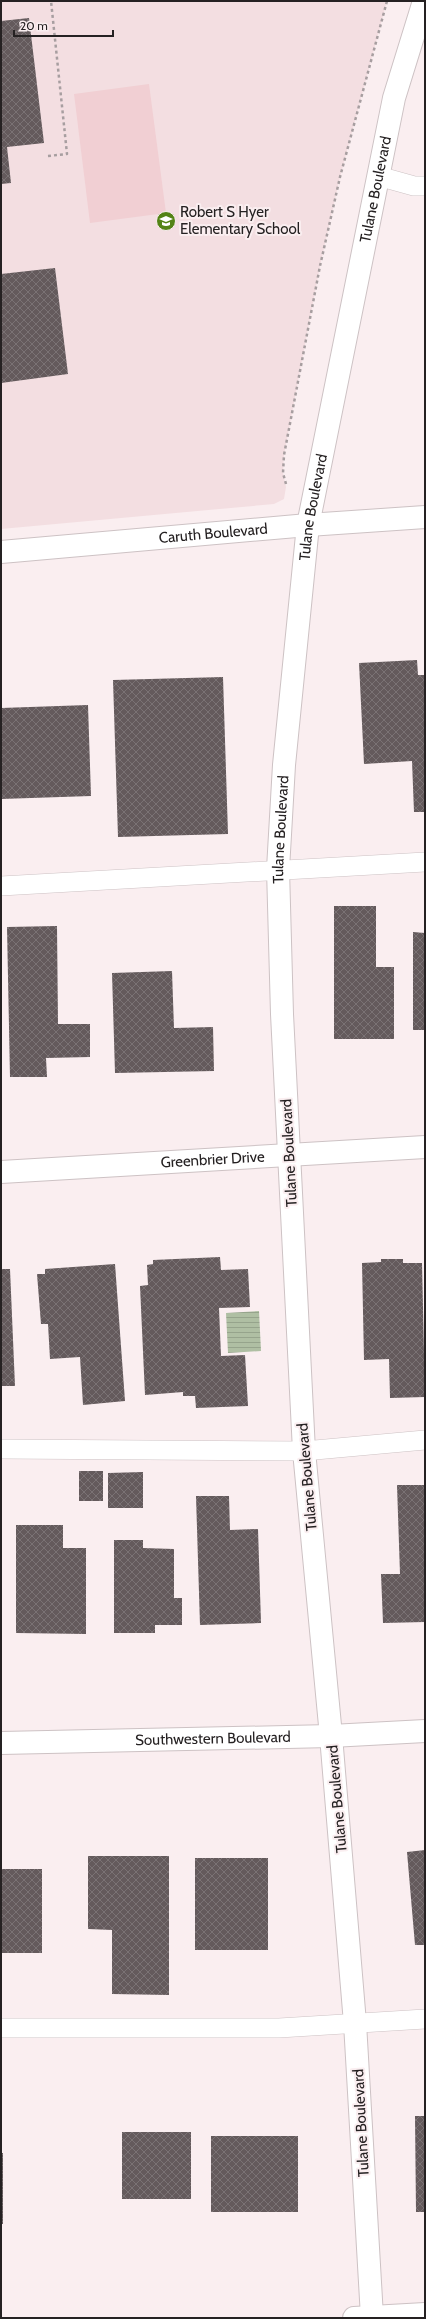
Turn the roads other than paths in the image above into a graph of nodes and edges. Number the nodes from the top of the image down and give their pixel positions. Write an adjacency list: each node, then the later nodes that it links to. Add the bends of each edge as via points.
1 (424, 1): 2 (street, Tulane Boulevard, via 394,98)
2 (378, 176): 3 (lane, via 414,186); 5 (street, Tulane Boulevard)
3 (425, 186)
4 (425, 517): 5 (street, Caruth Boulevard)
5 (308, 525): 6 (street, Caruth Boulevard); 8 (street, Tulane Boulevard, via 284,765)
6 (1, 552)
7 (425, 862): 8 (lane)
8 (278, 869): 9 (lane); 11 (street, Tulane Boulevard)
9 (1, 886)
10 (425, 1147): 11 (street, Greenbrier Drive)
11 (289, 1156): 12 (street, Greenbrier Drive); 15 (street, Tulane Boulevard)
12 (1, 1172)
13 (425, 1440): 15 (lane)
14 (1, 1449): 15 (lane)
15 (304, 1451): 17 (street, Tulane Boulevard)
16 (425, 1731): 17 (street, Southwestern Boulevard)
17 (332, 1736): 18 (street, Southwestern Boulevard); 20 (street, Tulane Boulevard)
18 (1, 1743)
19 (425, 2019): 20 (lane)
20 (355, 2022): 21 (lane, via 278,2028); 24 (street, Tulane Boulevard)
21 (1, 2028)
22 (425, 2314): 24 (street)
23 (354, 2318): 24 (street)
24 (372, 2318)

